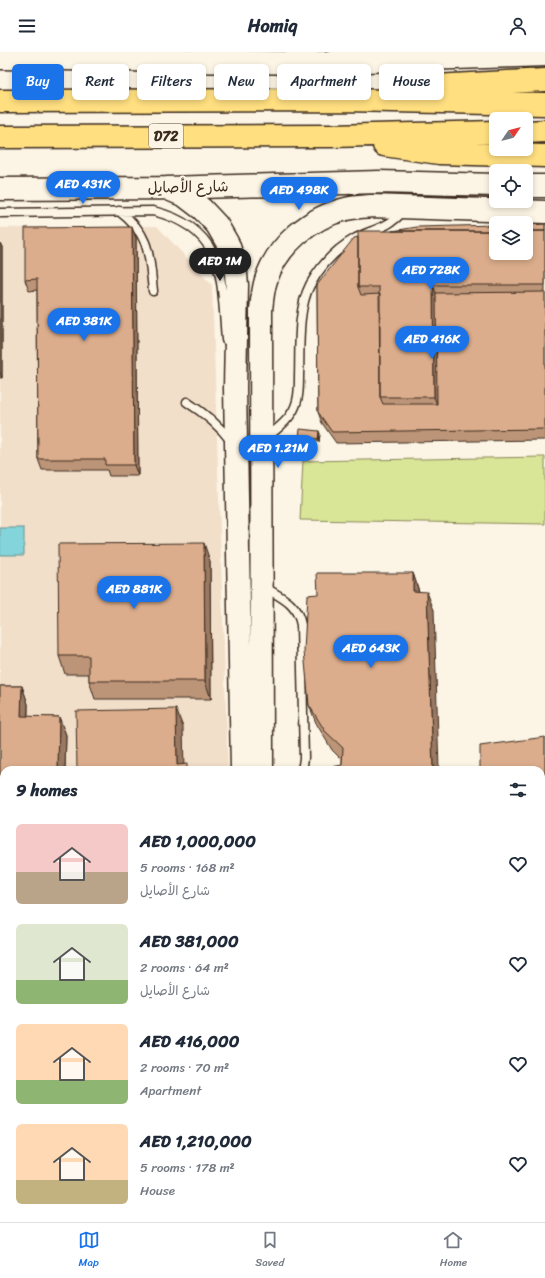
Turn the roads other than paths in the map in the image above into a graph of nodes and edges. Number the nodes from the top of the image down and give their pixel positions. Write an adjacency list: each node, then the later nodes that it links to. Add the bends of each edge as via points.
1 (545, 55): 2 (street, via 305,63)
2 (0, 58)
3 (545, 80): 4 (main road, via 415,88)
4 (371, 95)
5 (344, 100): 6 (main road); 7 (main road)
6 (0, 101)
7 (545, 104)
8 (545, 131): 10 (main road)
9 (489, 132): 11 (main road, D72)
10 (533, 132)
11 (331, 136): 12 (main road, D72); 13 (main road, via 439,153)
12 (0, 137)
13 (545, 156)
14 (489, 185): 15 (street, شارع الأصايل, via 378,182)
15 (237, 186): 18 (street, شارع الأصايل); 20 (street, via 274,193 333,195)
16 (533, 186): 17 (street)
17 (545, 186)
18 (166, 188): 19 (street, شارع الأصايل); 26 (street, via 185,196 217,225 228,244 235,264)
19 (0, 189)
20 (371, 206): 21 (street); 28 (street, via 346,209 311,224 282,249 269,271 261,310)
21 (406, 208): 23 (street); 28 (lane, via 389,224 346,244 320,268 309,287 302,308 296,406 286,421)
22 (119, 211): 24 (lane); 25 (lane, via 129,218 148,248); 26 (lane, via 153,211 170,215 198,233 209,246 221,278 227,352)
23 (545, 212)
24 (0, 213)
25 (154, 291)
26 (235, 388): 29 (street)
27 (187, 402): 29 (lane, via 214,423)
28 (261, 442): 30 (street)
29 (236, 448): 31 (street)
30 (262, 586): 32 (street); 33 (lane, via 288,602 300,616)
31 (242, 766)
32 (262, 766)
33 (303, 766)

